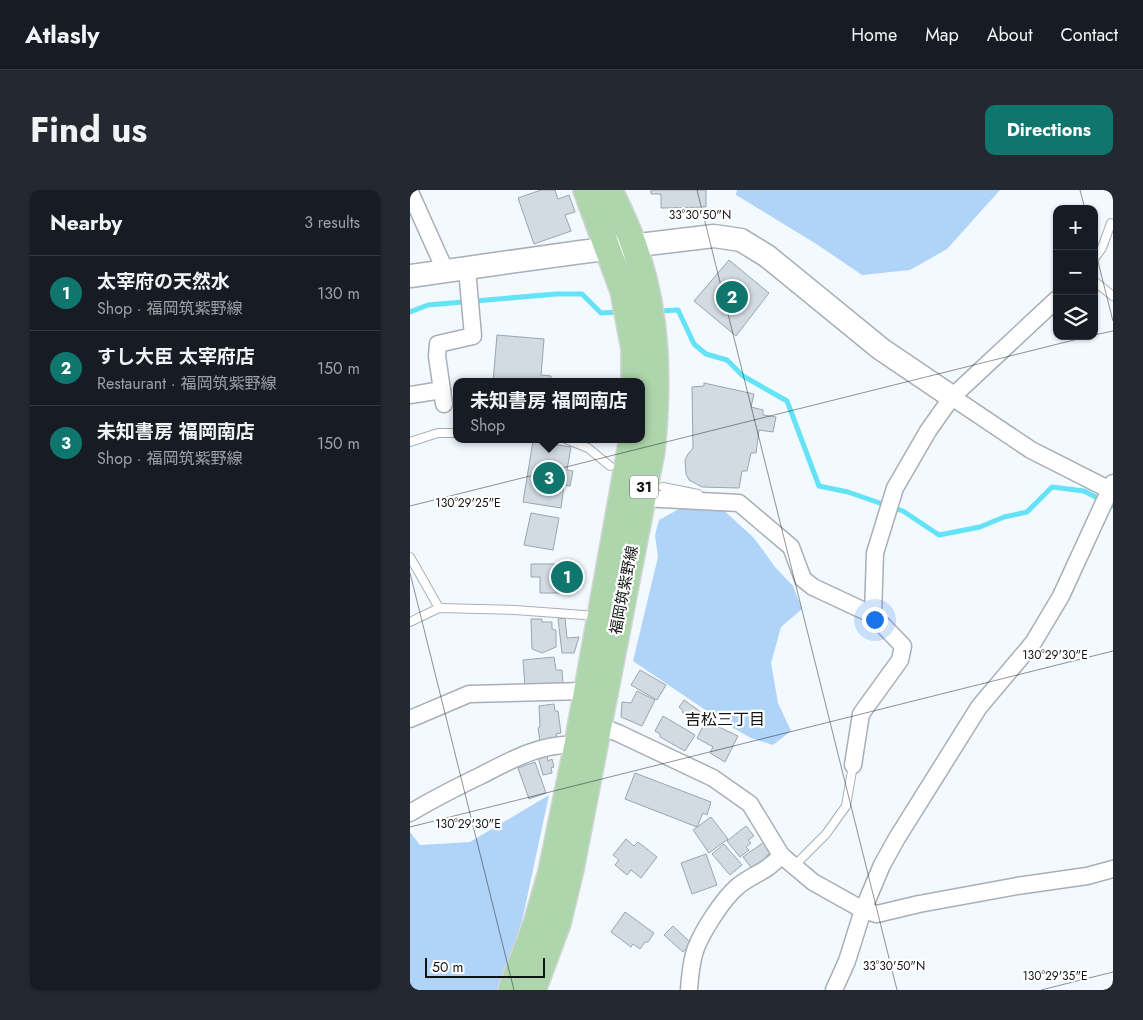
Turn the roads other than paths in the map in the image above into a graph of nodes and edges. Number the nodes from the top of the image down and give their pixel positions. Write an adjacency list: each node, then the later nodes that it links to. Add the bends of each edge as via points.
1 (586, 190): 6 (main road)
2 (610, 190): 5 (main road, 福岡筑紫野線 / 31)
3 (410, 192): 9 (street)
4 (1111, 223): 7 (lane)
5 (634, 246): 6 (street); 16 (street, via 714,236 741,240 767,256 881,349); 23 (main road, 福岡筑紫野線 / 31, via 647,291 656,350)
6 (609, 249): 8 (street); 14 (main road, via 623,291 634,348)
7 (1098, 254)
8 (467, 269): 9 (street); 15 (street, via 473,336 438,344 443,397)
9 (444, 270): 10 (street)
10 (410, 276)
11 (1098, 284): 12 (lane)
12 (1113, 296)
13 (1053, 303): 16 (street)
14 (634, 378)
15 (410, 395)
16 (952, 397): 22 (street, via 1031,450); 27 (street, via 928,431 896,488 874,553)
17 (453, 432): 18 (lane, via 438,433)
18 (410, 442)
19 (576, 443): 21 (lane, via 588,448)
20 (631, 443): 28 (main road, 福岡筑紫野線 / 31)
21 (610, 466)
22 (1112, 489): 39 (street, via 1061,596 1033,643 978,707 897,838)
23 (652, 493): 24 (street); 24 (lane); 32 (main road, 福岡筑紫野線 / 31)
24 (739, 503): 27 (street, via 791,547 803,579 813,587)
25 (410, 557): 26 (lane)
26 (439, 608): 28 (lane); 29 (lane)
27 (873, 615): 34 (street, via 903,646 900,660 861,714)
28 (599, 616): 30 (main road, 福岡筑紫野線 / 31)
29 (410, 622)
30 (586, 691): 31 (street, via 469,694); 32 (main road, 福岡筑紫野線 / 31)
31 (410, 719)
32 (589, 723): 33 (main road, 福岡筑紫野線 / 31); 36 (street, via 618,733 713,778 750,804); 41 (main road, 福岡筑紫野線 / 31, via 570,869 558,923)
33 (576, 745): 35 (street, via 534,750 441,794); 40 (main road, 福岡筑紫野線 / 31, via 551,872)
34 (853, 765): 37 (lane, via 846,806 826,834)
35 (410, 813)
36 (781, 855): 37 (street); 42 (street, via 774,865 738,886 722,902 696,947)
37 (794, 866): 39 (street, via 814,882)
38 (1113, 869): 39 (street, via 919,904 884,914)
39 (863, 910): 43 (street)
40 (511, 990)
41 (533, 990)
42 (689, 990)
43 (834, 990)

